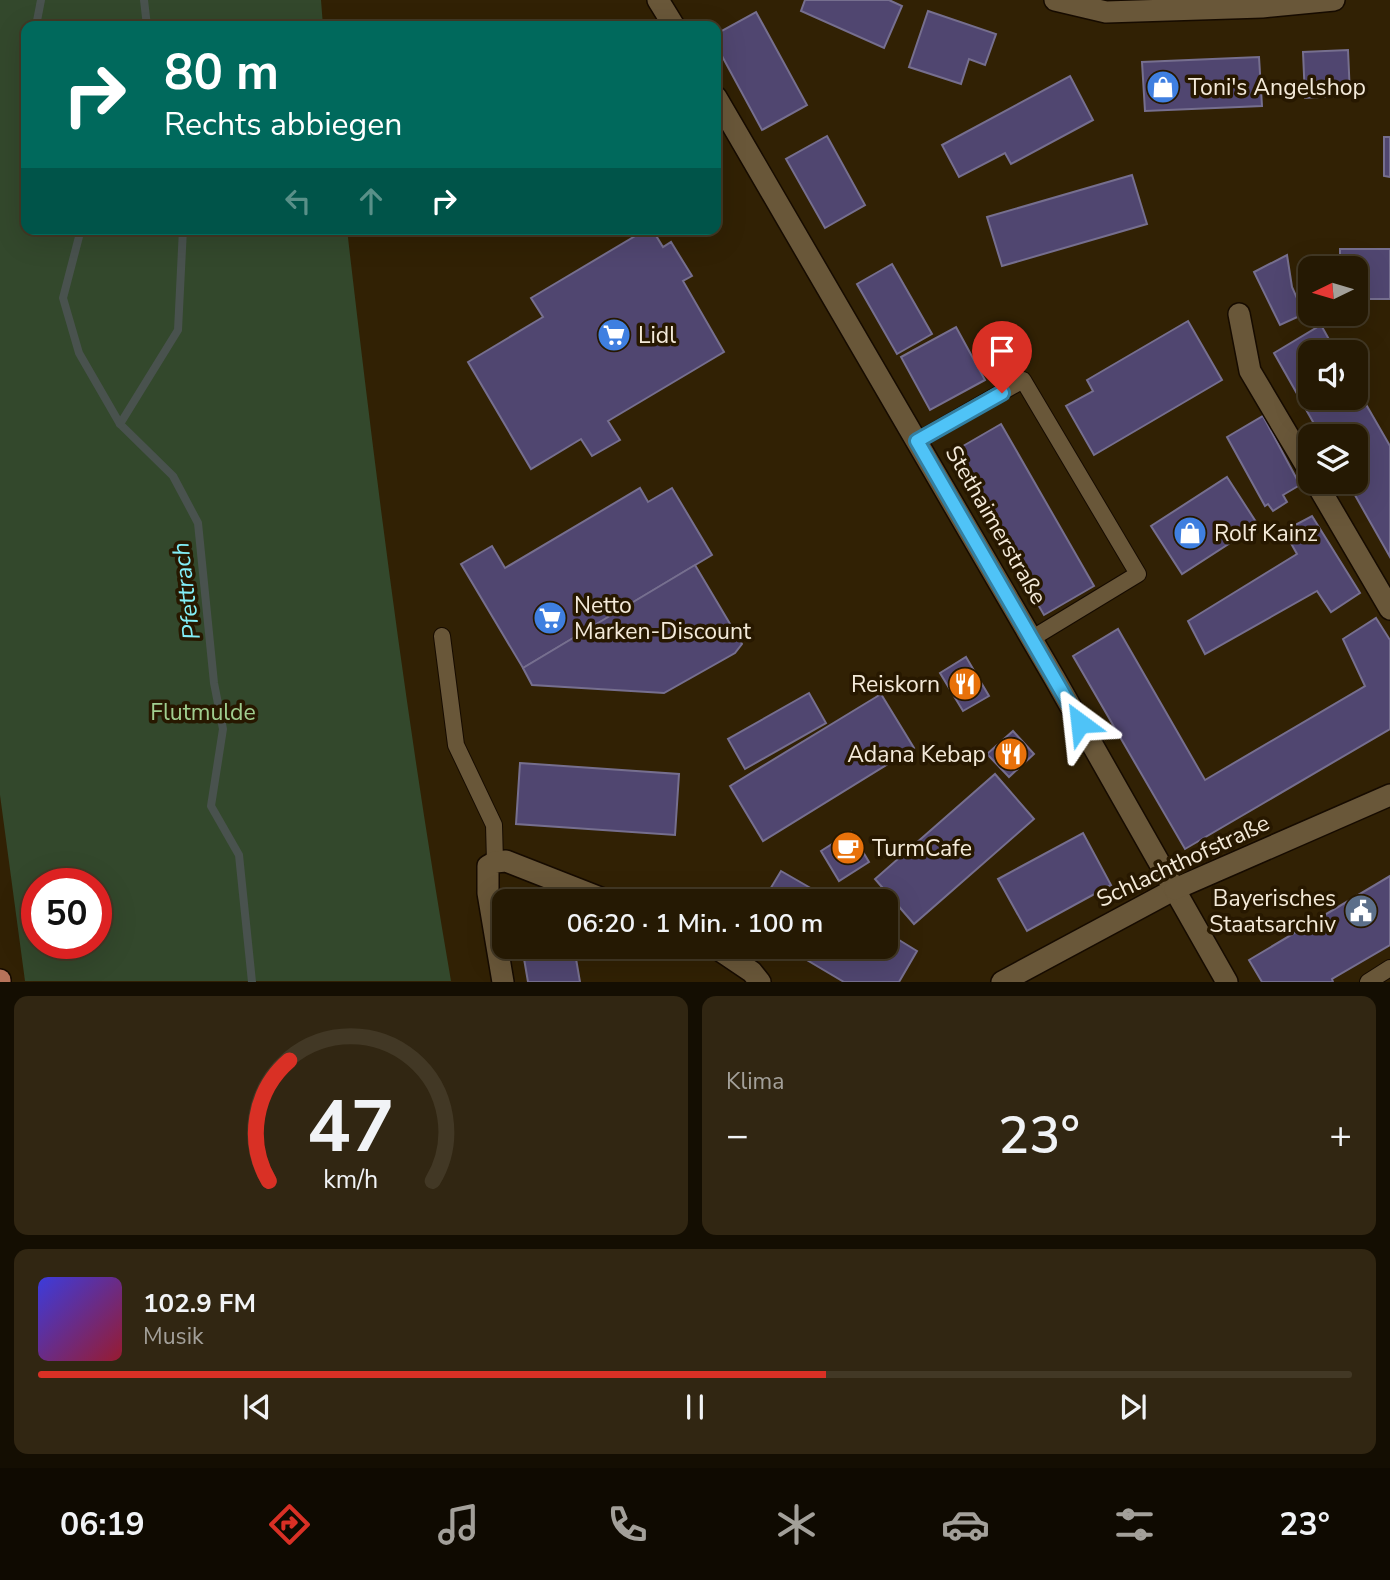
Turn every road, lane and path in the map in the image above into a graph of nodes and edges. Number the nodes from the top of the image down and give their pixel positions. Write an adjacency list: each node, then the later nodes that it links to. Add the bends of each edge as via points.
1 (658, 0): 4 (street)
2 (1055, 0): 3 (street, via 1106,12)
3 (1334, 0)
4 (671, 21)
5 (721, 106): 7 (street, Stethaimerstraße)
6 (1239, 314): 8 (street, via 1250,371)
7 (917, 441): 12 (street, Stethaimerstraße); 12 (lane, via 1023,380 1138,574)
8 (1298, 452)
9 (1323, 494): 10 (street)
10 (1390, 610)
11 (442, 636): 14 (lane, via 456,745 494,825)
12 (1031, 639): 16 (street, Stethaimerstraße)
13 (1390, 795): 16 (street, Schlachthofstraße)
14 (495, 862): 15 (street, via 506,861); 19 (street, via 486,875)
15 (577, 889)
16 (1175, 889): 21 (street, Schlachthofstraße); 22 (street, Stethaimerstraße)
17 (733, 959): 20 (street)
18 (1390, 968): 23 (lane)
19 (503, 982)
20 (760, 982)
21 (1002, 982)
22 (1227, 982)
23 (1368, 982)

